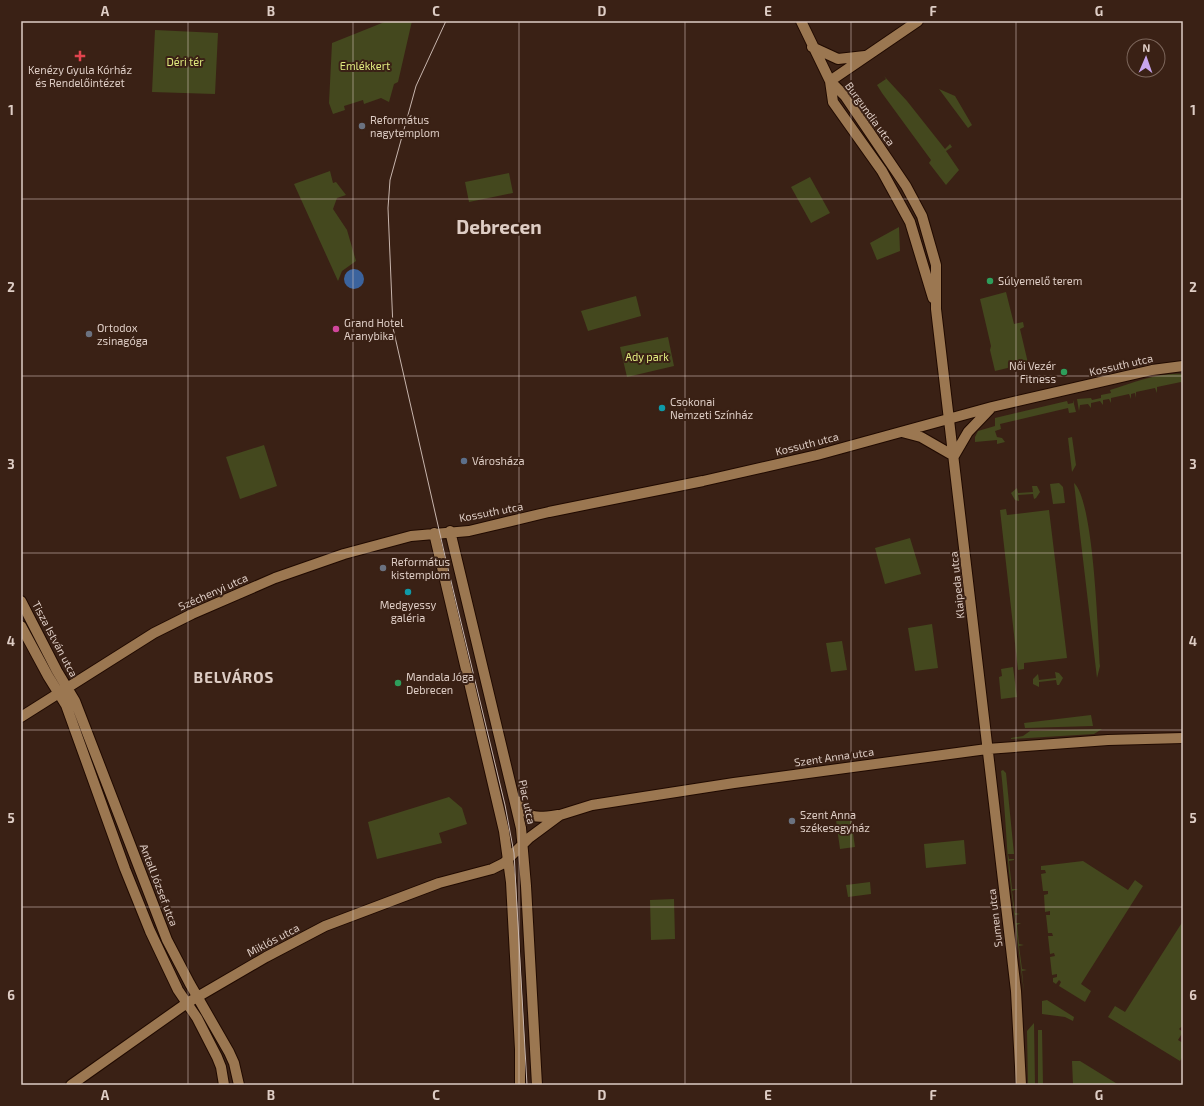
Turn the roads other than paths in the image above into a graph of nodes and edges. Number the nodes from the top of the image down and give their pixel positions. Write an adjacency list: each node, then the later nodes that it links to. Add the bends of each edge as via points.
1 (801, 21): 3 (street)
2 (918, 21): 4 (street)
3 (812, 47): 4 (street, via 838,59); 5 (street)
4 (868, 55): 5 (street)
5 (830, 81): 6 (street, Burgundia utca, via 834,102 895,191 910,222); 7 (street, Burgundia utca, via 845,96 906,186 922,216)
6 (920, 254): 7 (street); 8 (street, Burgundia utca)
7 (934, 254): 8 (street, Burgundia utca)
8 (936, 309): 11 (street, Burgundia utca)
9 (1183, 366): 10 (street, Kossuth utca, via 1152,370)
10 (992, 407): 11 (street, Kossuth utca); 13 (street, via 970,429)
11 (949, 418): 12 (street, Kossuth utca); 13 (street, Klaipeda utca)
12 (901, 431): 13 (street, via 921,437); 14 (street, Kossuth utca, via 817,455 703,481 549,512 470,531)
13 (954, 456): 21 (street, Klaipeda utca)
14 (450, 531): 15 (street, Kossuth utca); 22 (street, Piac utca)
15 (434, 533): 18 (street, Széchenyi utca, via 403,538 344,554 275,578 154,633); 25 (street, via 499,806)
16 (21, 601): 18 (street, Tisza István utca)
17 (21, 626): 18 (street, Tisza István utca)
18 (63, 691): 19 (street, Széchenyi utca); 27 (street, Antall József utca, via 76,701 165,934); 28 (street, via 125,869 150,931 178,990)
19 (21, 717)
20 (1183, 738): 21 (street, Szent Anna utca, via 1108,740)
21 (987, 749): 23 (street, Szent Anna utca, via 734,783 592,805); 34 (street, Sumen utca, via 1016,991)
22 (514, 796): 23 (street, via 528,814 540,818); 24 (street, Piac utca)
23 (560, 815): 24 (street, Szent Anna utca)
24 (522, 845): 25 (street, Szent Anna utca); 26 (street, Piac utca)
25 (509, 864): 26 (street); 27 (street, Miklós utca, via 439,883 325,926); 32 (street, via 520,1041)
26 (526, 882): 33 (street, Piac utca)
27 (197, 996): 28 (street, Miklós utca); 31 (street, Antall József utca, via 229,1052)
28 (187, 1003): 29 (street, Miklós utca); 30 (street, via 222,1067)
29 (71, 1085)
30 (224, 1085)
31 (239, 1085)
32 (520, 1085)
33 (537, 1085)
34 (1021, 1085)

